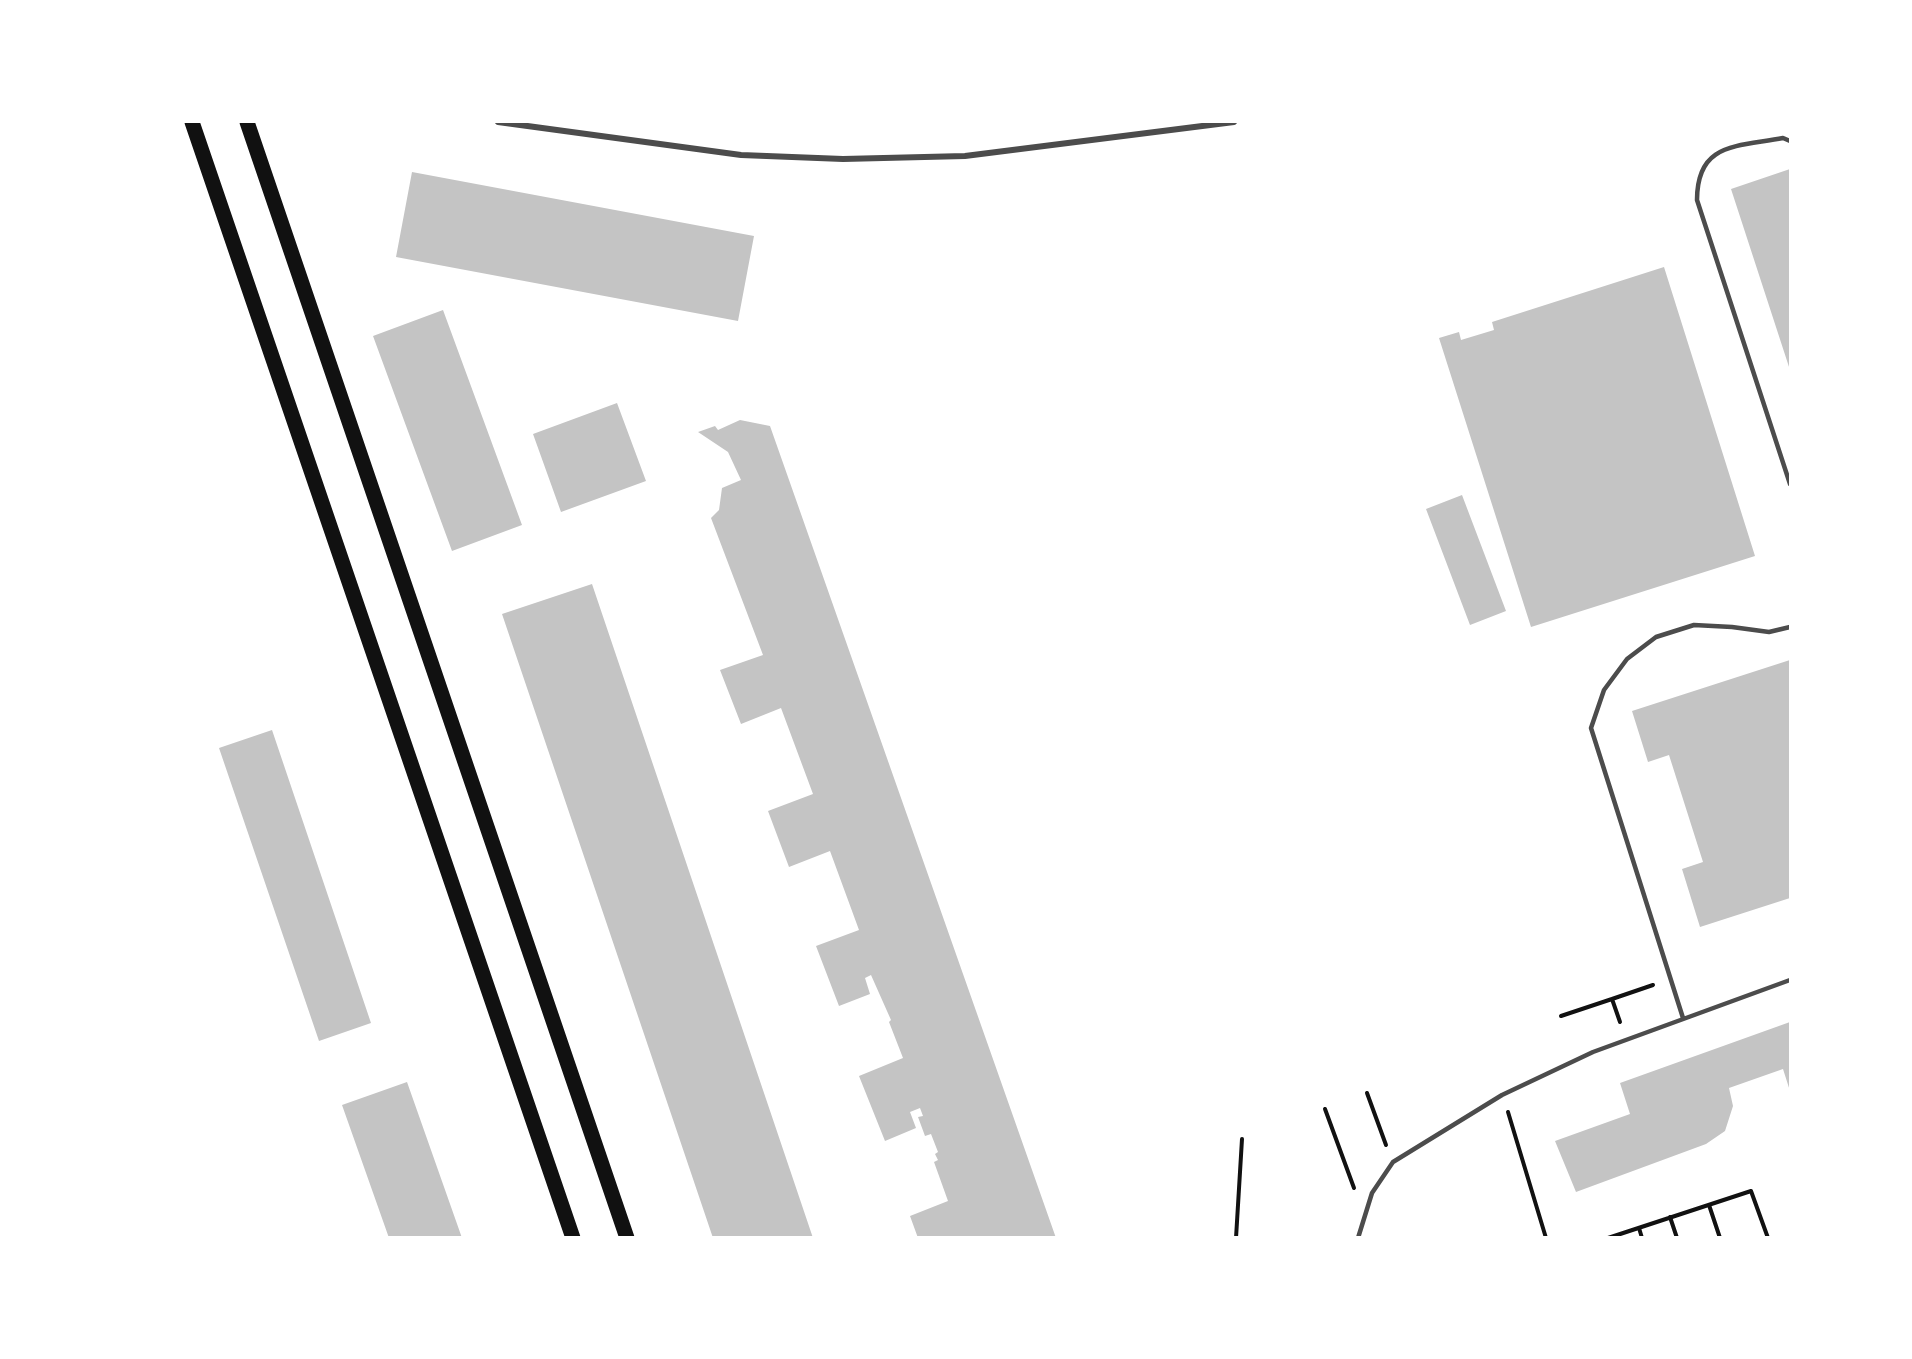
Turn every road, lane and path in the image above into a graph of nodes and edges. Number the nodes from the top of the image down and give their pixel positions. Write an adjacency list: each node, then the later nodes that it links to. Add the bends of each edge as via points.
1 (192, 122): 24 (main road)
2 (247, 122): 25 (main road)
3 (498, 122): 4 (street, via 741,155 843,159 965,156)
4 (1234, 122)
5 (1791, 141): 6 (lane, via 1783,138 1723,149 1704,163 1697,179 1697,200)
6 (1791, 484)
7 (1791, 627): 8 (lane, via 1768,633 1694,626 1656,638 1627,659 1604,690 1591,728)
8 (1670, 979): 10 (path); 12 (lane)
9 (1791, 980): 12 (lane)
10 (1612, 999): 11 (path); 13 (path)
11 (1561, 1016)
12 (1683, 1018): 13 (lane)
13 (1626, 1040): 15 (lane)
14 (1367, 1092): 17 (path)
15 (1503, 1095): 20 (lane, via 1393,1162 1372,1193); 28 (path)
16 (1325, 1109): 20 (path)
17 (1381, 1131)
18 (1242, 1139): 26 (path)
19 (1709, 1204): 21 (path); 23 (path, via 1751,1191); 32 (path)
20 (1364, 1216): 27 (lane)
21 (1670, 1217): 22 (path); 31 (path)
22 (1639, 1228): 29 (path); 30 (path)
23 (1766, 1237)
24 (573, 1238)
25 (627, 1238)
26 (1236, 1238)
27 (1358, 1238)
28 (1546, 1238)
29 (1608, 1238)
30 (1642, 1238)
31 (1677, 1238)
32 (1720, 1238)

